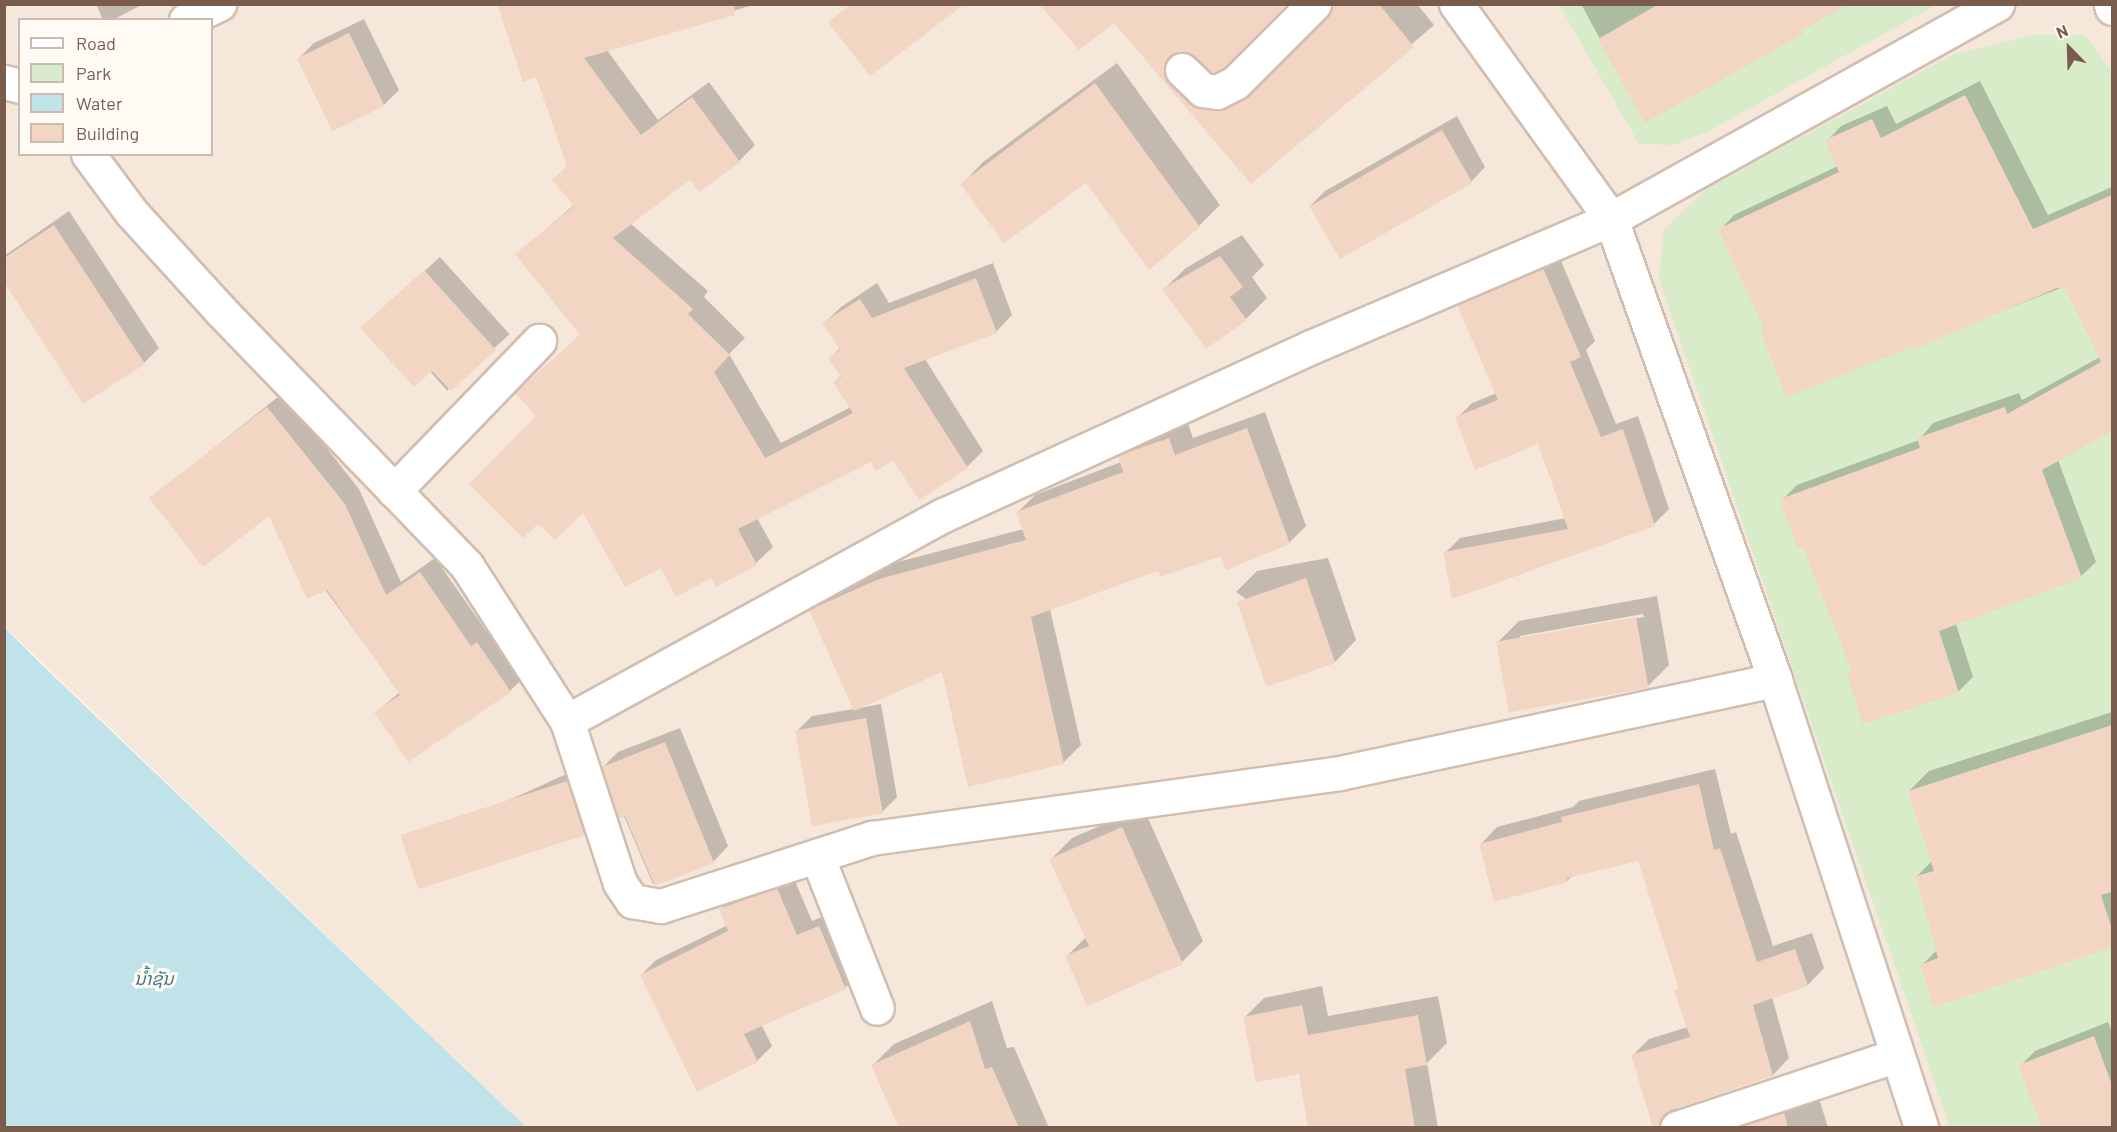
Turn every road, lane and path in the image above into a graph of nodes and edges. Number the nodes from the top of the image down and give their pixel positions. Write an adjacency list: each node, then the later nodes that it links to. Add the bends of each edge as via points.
1 (219, 4): 5 (street)
2 (1314, 4): 6 (street, via 1235,83 1217,92 1203,90)
3 (1456, 4): 8 (street)
4 (1997, 4): 8 (street)
5 (190, 18)
6 (1182, 70)
7 (89, 156): 10 (street, via 131,212)
8 (1611, 219): 11 (street); 12 (street, via 1311,347 944,515)
9 (539, 341): 10 (street)
10 (394, 491): 12 (street, via 467,566)
11 (1775, 680): 13 (street, via 1340,773 873,838); 15 (street)
12 (567, 721): 13 (street, via 620,883 632,901 661,906)
13 (818, 856): 14 (street)
14 (877, 1008)
15 (1895, 1056): 16 (street); 17 (street)
16 (1677, 1128)
17 (1921, 1128)

